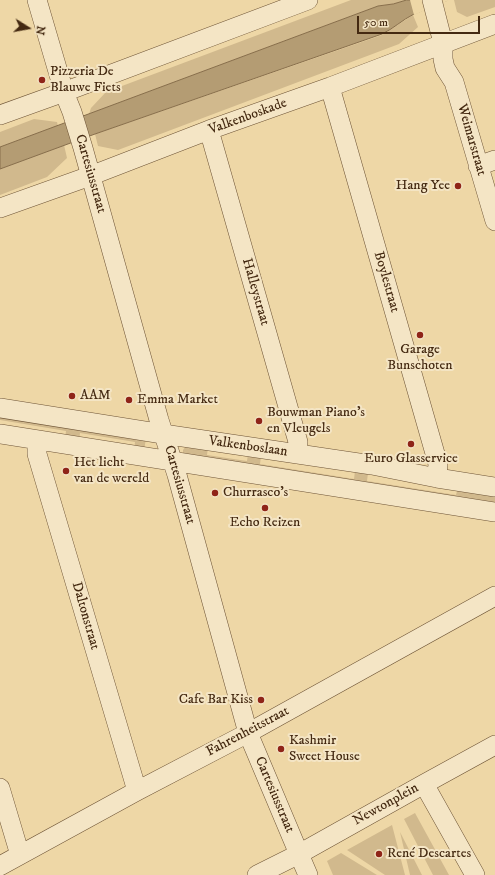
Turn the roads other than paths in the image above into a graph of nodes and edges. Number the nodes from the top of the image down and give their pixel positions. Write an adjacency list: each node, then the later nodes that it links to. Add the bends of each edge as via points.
1 (37, 0): 7 (street, Cartesiusstraat)
2 (308, 0): 7 (street)
3 (432, 3): 5 (street, Weimarstraat)
4 (495, 24): 5 (street, Valkenboskade)
5 (443, 44): 6 (street, Valkenboskade); 10 (street, Weimarstraat, via 445,68 454,82)
6 (330, 87): 9 (street, Valkenboskade); 20 (street, Boylestraat, via 438,464)
7 (64, 92): 8 (street); 11 (street, Cartesiusstraat)
8 (0, 115)
9 (209, 130): 11 (street, Valkenboskade); 18 (street, Halleystraat, via 298,442)
10 (487, 163): 13 (street, Weimarstraat)
11 (90, 176): 12 (street, Valkenboskade); 16 (street, Cartesiusstraat)
12 (0, 208)
13 (495, 221)
14 (0, 408): 16 (street, Valkenboslaan)
15 (0, 434): 17 (street, Valkenboslaan)
16 (163, 434): 18 (street, Valkenboslaan); 19 (street, Cartesiusstraat)
17 (37, 440): 19 (street, Valkenboslaan); 28 (street, Daltonstraat, via 37,454)
18 (297, 454): 20 (street, Valkenboslaan)
19 (173, 462): 22 (street, Valkenboslaan); 24 (street, Cartesiusstraat)
20 (437, 478): 21 (street, Valkenboslaan)
21 (495, 487)
22 (495, 512)
23 (495, 596): 24 (street, Fahrenheitstraat)
24 (248, 733): 28 (street, Fahrenheitstraat); 29 (street, Cartesiusstraat)
25 (495, 745): 26 (street)
26 (424, 784): 29 (street, Newtonplein); 34 (street, Newtonplein)
27 (0, 788): 30 (street)
28 (137, 791): 30 (street, Fahrenheitstraat)
29 (299, 854): 32 (street, Newtonplein); 33 (street)
30 (20, 856): 31 (street, Fahrenheitstraat)
31 (0, 866)
32 (257, 875)
33 (308, 875)
34 (475, 875)

